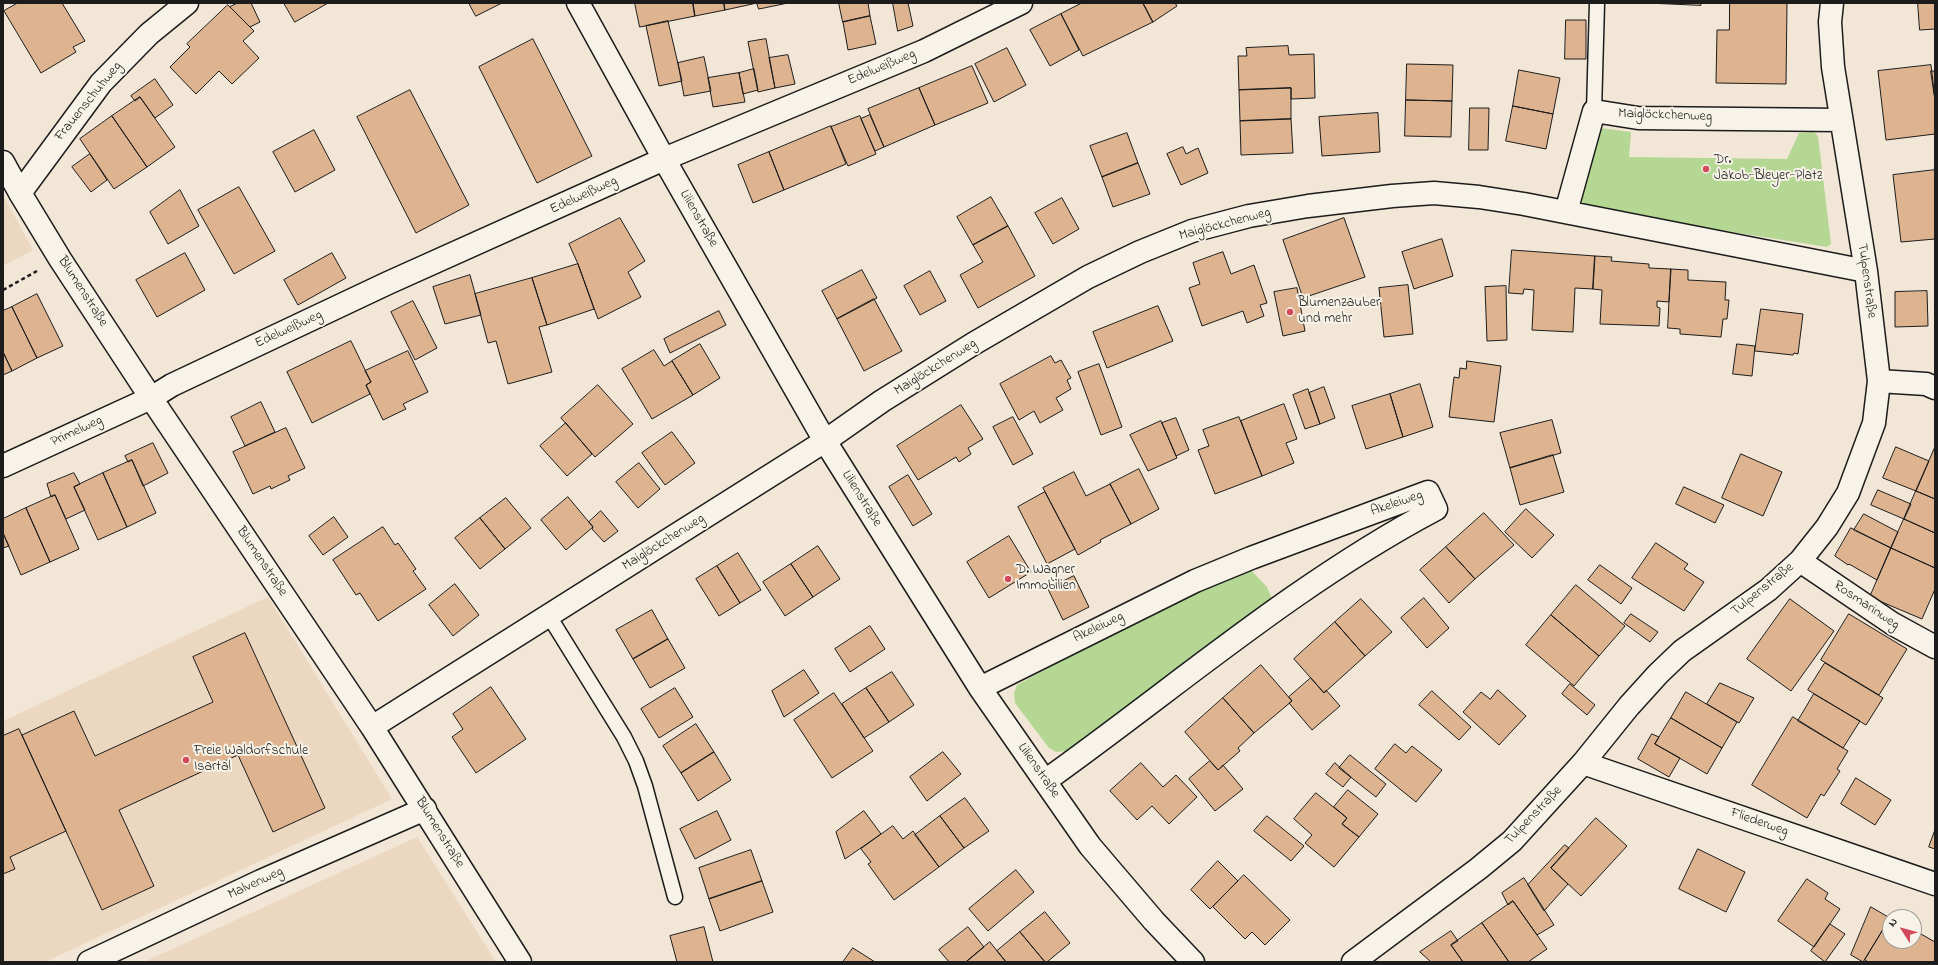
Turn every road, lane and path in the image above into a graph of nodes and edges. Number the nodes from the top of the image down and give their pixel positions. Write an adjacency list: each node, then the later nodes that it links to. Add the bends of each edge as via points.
1 (187, 3): 10 (street, Frauenschuhweg, via 149,34 101,83)
2 (578, 3): 8 (street, Lilienstraße)
3 (1021, 3): 8 (street, Edelweißweg, via 924,51)
4 (1597, 3): 6 (lane)
5 (1832, 3): 7 (street, Tulpenstraße, via 1830,22 1833,67)
6 (1594, 111): 7 (street, Maiglöckchenweg, via 1638,118); 11 (street)
7 (1842, 120): 13 (street, Tulpenstraße)
8 (664, 159): 17 (street, Edelweißweg, via 388,283 172,385); 18 (street, Lilienstraße)
9 (3, 162): 10 (street, Blumenstraße)
10 (20, 193): 12 (street, Blumenstraße)
11 (1566, 212): 13 (street, Maiglöckchenweg); 18 (street, Maiglöckchenweg, via 1479,197 1434,193 1308,206 1249,216 1192,231 1088,277 973,344)
12 (60, 259): 14 (path); 17 (street, Blumenstraße)
13 (1866, 271): 15 (street, Tulpenstraße)
14 (3, 290)
15 (1879, 381): 16 (street, via 1926,384); 20 (street, Tulpenstraße, via 1874,423 1848,493 1827,527)
16 (1935, 388)
17 (151, 398): 19 (street, Primelweg); 24 (street, Blumenstraße)
18 (825, 441): 21 (street, Maiglöckchenweg); 23 (street, Lilienstraße)
19 (3, 466)
20 (1800, 561): 22 (street, Rosmarinweg, via 1893,624); 25 (street, Tulpenstraße, via 1768,590 1682,650 1629,706)
21 (548, 616): 24 (street, Maiglöckchenweg); 29 (lane, via 624,737 636,761)
22 (1935, 647)
23 (980, 688): 26 (street, Lilienstraße); 26 (street, Akeleiweg, via 1195,581 1428,492 1436,509 1301,591)
24 (372, 727): 27 (street, Blumenstraße)
25 (1583, 763): 28 (street, Fliederweg); 33 (street, Tulpenstraße, via 1512,841)
26 (1045, 781): 32 (street, Lilienstraße, via 1090,846)
27 (425, 809): 30 (street, Malvenweg, via 261,880); 31 (street, Blumenstraße)
28 (1935, 884)
29 (675, 898)
30 (89, 962)
31 (520, 962)
32 (1193, 962)
33 (1353, 962)

